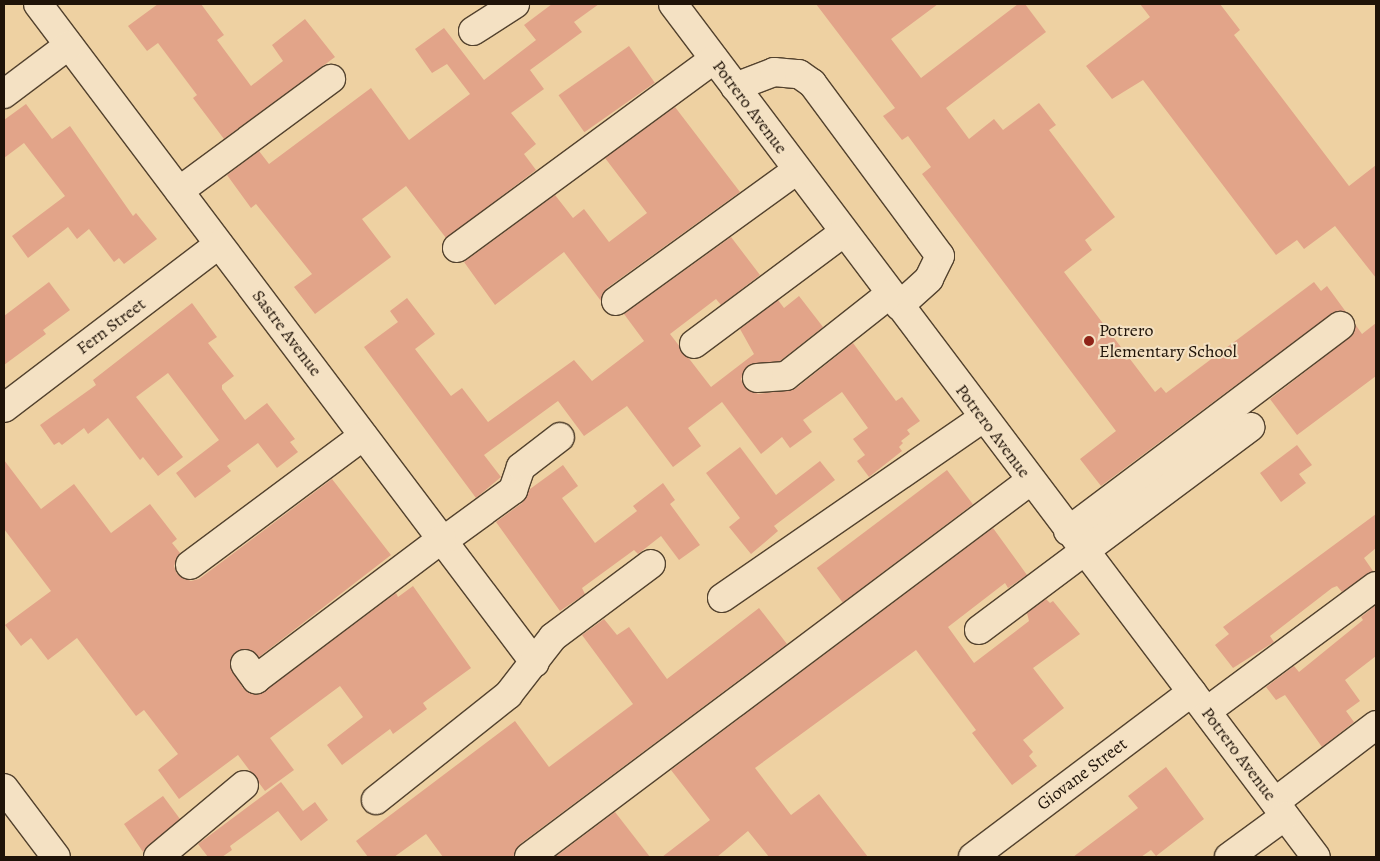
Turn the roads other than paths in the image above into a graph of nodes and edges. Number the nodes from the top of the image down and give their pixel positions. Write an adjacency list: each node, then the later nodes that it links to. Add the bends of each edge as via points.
1 (38, 4): 5 (street, Sastre Avenue)
2 (515, 4): 4 (street)
3 (673, 4): 6 (street, Potrero Avenue)
4 (473, 31)
5 (69, 45): 9 (street); 11 (street, Sastre Avenue)
6 (714, 59): 8 (street, Potrero Avenue); 14 (street)
7 (331, 80): 11 (street)
8 (735, 87): 10 (street, Potrero Avenue); 15 (street, via 774,72 799,74 812,83 940,256 929,279)
9 (4, 94)
10 (797, 170): 12 (street, Potrero Avenue); 16 (street)
11 (179, 191): 13 (street, Sastre Avenue)
12 (844, 232): 15 (street, Potrero Avenue); 18 (street)
13 (219, 244): 20 (street, Fern Street); 23 (street, Sastre Avenue)
14 (457, 248)
15 (894, 300): 19 (street, via 786,376); 21 (street, Potrero Avenue)
16 (616, 301)
17 (1340, 326): 27 (street)
18 (694, 344)
19 (757, 378)
20 (4, 407)
21 (983, 418): 25 (street, Potrero Avenue); 31 (street)
22 (1250, 427): 27 (street)
23 (363, 436): 26 (street, Sastre Avenue); 29 (street)
24 (560, 437): 26 (street, via 521,467 513,490)
25 (1030, 481): 27 (street, Potrero Avenue); 43 (street)
26 (442, 540): 33 (street, Sastre Avenue); 34 (street, via 256,679)
27 (1075, 541): 32 (street); 35 (street, Potrero Avenue)
28 (652, 564): 33 (street, via 553,637)
29 (190, 565)
30 (1376, 586): 35 (street, Giovane Street)
31 (722, 598)
32 (979, 630)
33 (535, 663): 39 (street, via 508,696)
34 (244, 664)
35 (1199, 701): 40 (street, Potrero Avenue); 44 (street, Giovane Street)
36 (1376, 725): 40 (street)
37 (244, 785): 42 (street)
38 (4, 788): 41 (street)
39 (376, 800)
40 (1280, 809): 45 (street); 46 (street, Potrero Avenue)
41 (56, 857)
42 (158, 857)
43 (529, 857)
44 (973, 857)
45 (1229, 857)
46 (1316, 857)

